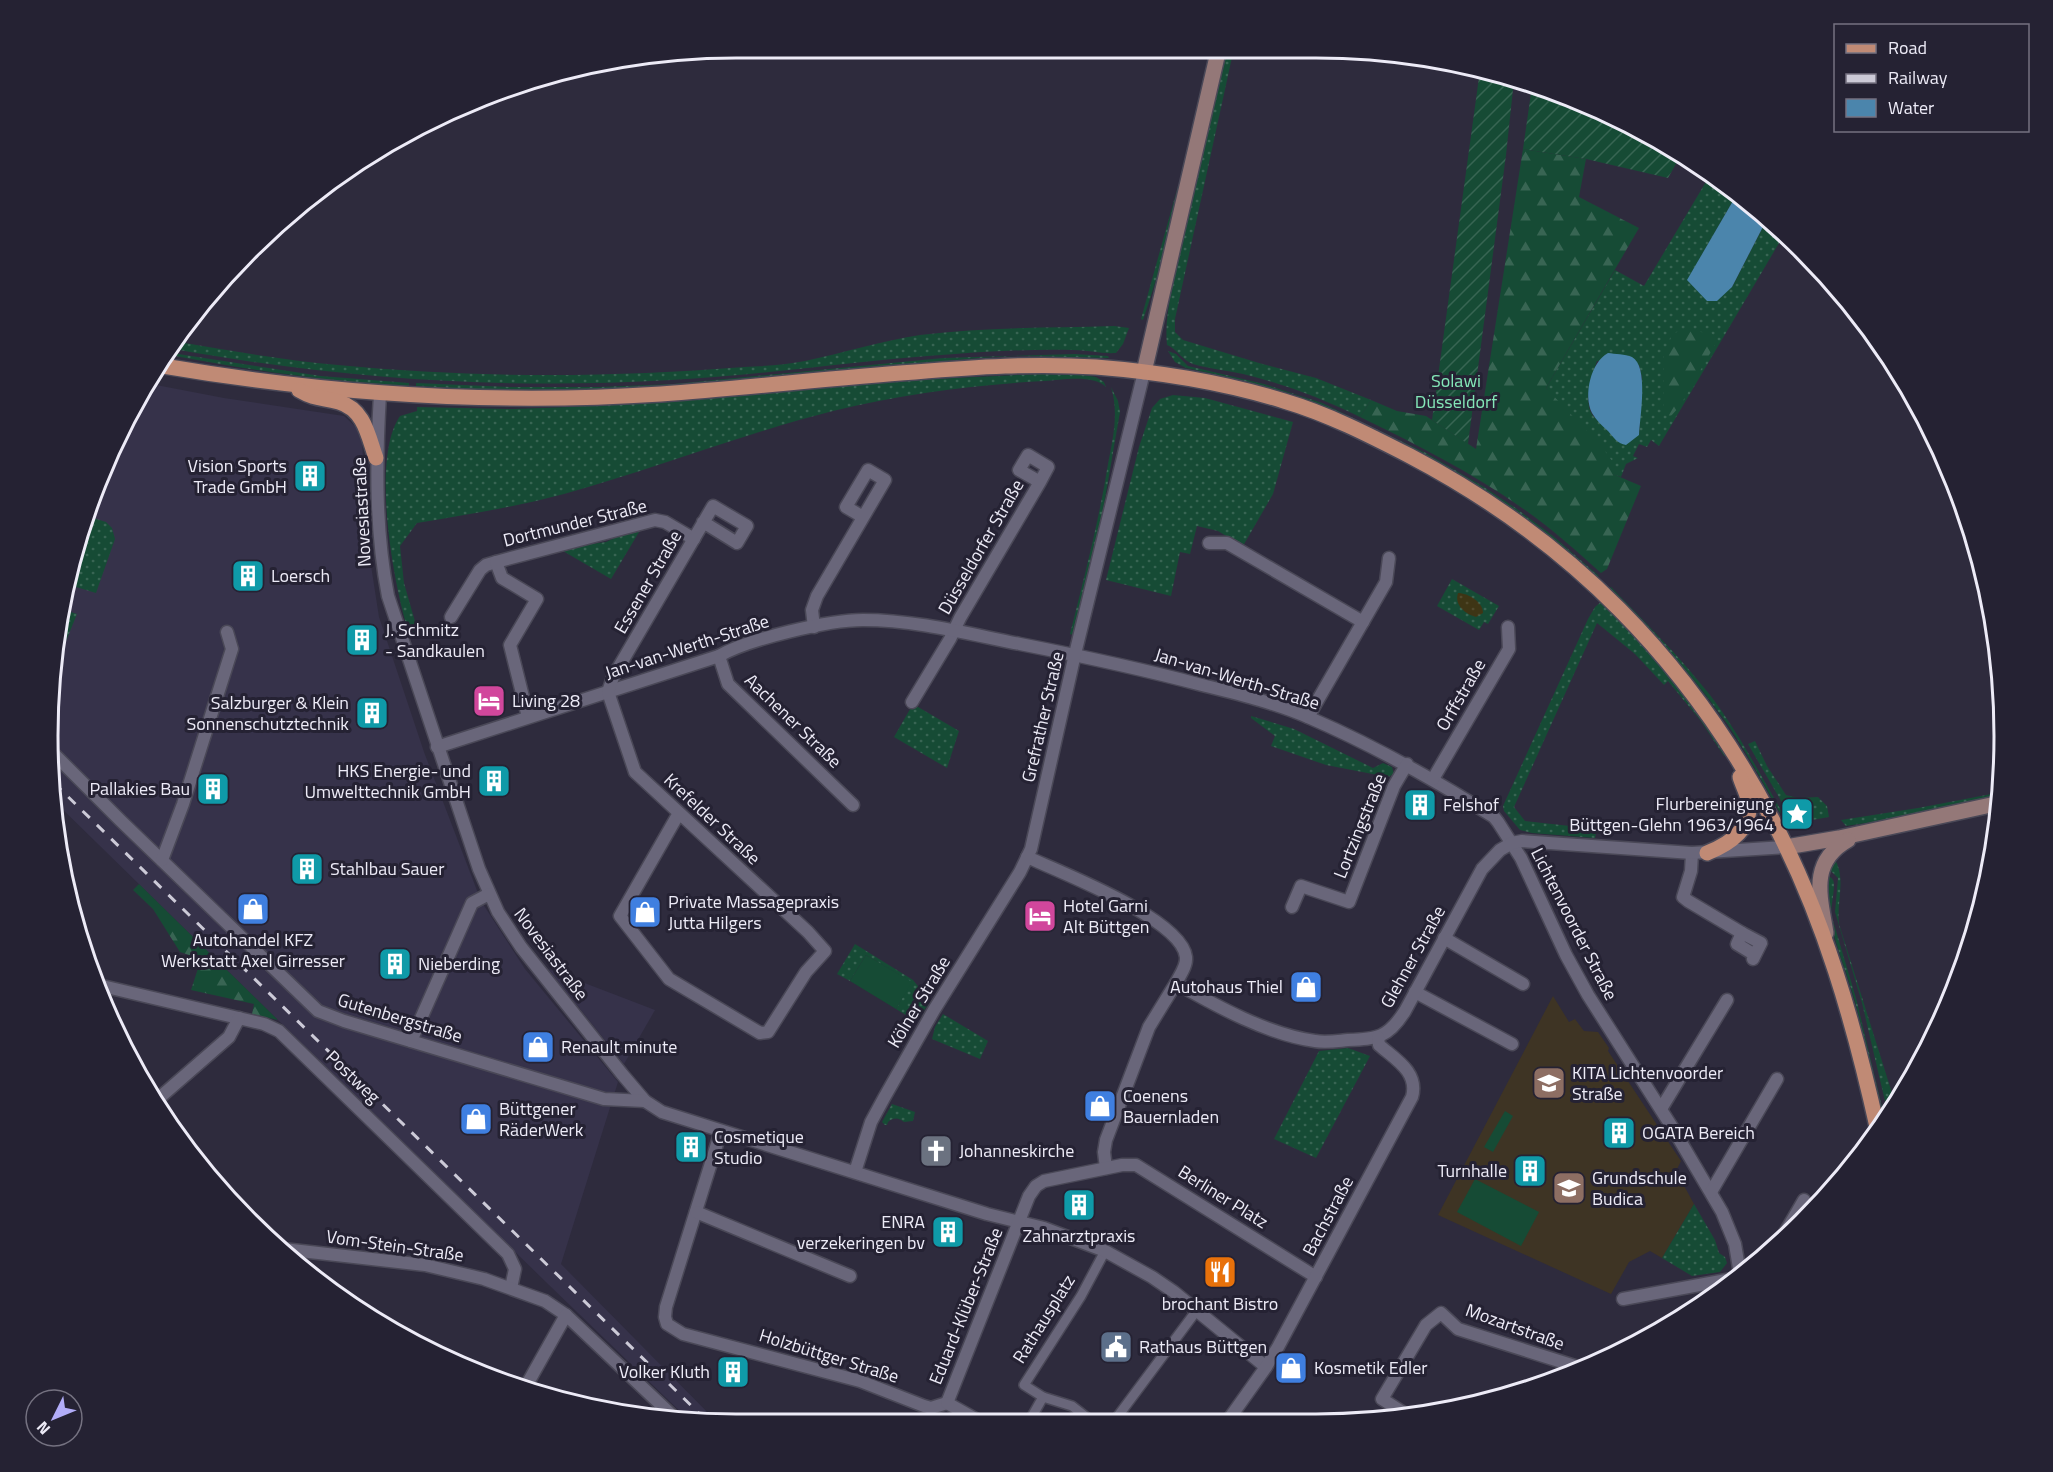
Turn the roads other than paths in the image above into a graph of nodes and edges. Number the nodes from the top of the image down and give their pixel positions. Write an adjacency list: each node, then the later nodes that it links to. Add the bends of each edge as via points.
1 (1217, 58): 3 (main road)
2 (168, 367): 4 (main road)
3 (1144, 372): 5 (main road, via 1044,365 972,367 757,387 561,399); 20 (street, Grefrather Straße); 27 (main road, via 1230,387 1312,411 1411,457 1501,509 1567,560 1631,621 1689,686)
4 (294, 386): 5 (main road); 6 (main road, via 313,398 338,402 356,412 367,429)
5 (380, 394): 6 (street, Novesiastraße)
6 (376, 458): 26 (street, Novesiastraße, via 378,529 388,596)
7 (1040, 482): 18 (street, Düsseldorfer Straße)
8 (863, 517): 16 (street, via 814,602)
9 (704, 522): 10 (street, Essener Straße)
10 (694, 539): 13 (street, Dortmunder Straße, via 655,520); 22 (street, Essener Straße)
11 (1209, 543): 15 (street, via 1227,543)
12 (1389, 558): 15 (street, via 1386,582)
13 (496, 562): 14 (street, Dortmunder Straße, via 480,570); 24 (street, Dortmunder Straße, via 502,578 537,599 510,645)
14 (451, 617)
15 (1363, 621): 25 (street)
16 (814, 627): 18 (street, Jan-van-Werth-Straße, via 870,621); 21 (street, Jan-van-Werth-Straße)
17 (1508, 627): 30 (street, Orffstraße, via 1509,649)
18 (954, 630): 20 (street, Jan-van-Werth-Straße); 23 (street)
19 (227, 632): 39 (street, via 232,649)
20 (1075, 654): 25 (street, Jan-van-Werth-Straße, via 1225,691); 38 (street, Grefrather Straße)
21 (719, 656): 22 (street, Jan-van-Werth-Straße); 31 (street, Aachener Straße, via 728,684)
22 (608, 692): 24 (street, Jan-van-Werth-Straße); 33 (street, Krefelder Straße, via 633,769)
23 (912, 702)
24 (528, 717): 26 (street, Jan-van-Werth-Straße)
25 (1308, 717): 29 (street, Jan-van-Werth-Straße)
26 (437, 747): 40 (street, Novesiastraße)
27 (1735, 753): 36 (main road); 37 (main road, via 1748,800 1747,818 1732,840)
28 (59, 759): 39 (street, Gutenbergstraße)
29 (1407, 764): 30 (street, Jan-van-Werth-Straße); 41 (street, Lortzingstraße, via 1349,903 1301,886)
30 (1433, 778): 35 (street, Jan-van-Werth-Straße, via 1494,817)
31 (854, 805)
32 (1991, 805): 34 (main road)
33 (679, 813): 33 (street, Krefelder Straße, via 825,951 806,972 768,1032 760,1033 669,979 620,916)
34 (1862, 833): 36 (main road); 43 (main road, via 1833,850 1822,869 1820,893)
35 (1512, 843): 37 (street); 42 (street, Glehner Straße, via 1482,869); 57 (street, Lichtenvoorder Straße, via 1584,988)
36 (1786, 847): 37 (street); 43 (main road)
37 (1699, 853): 44 (street, via 1683,897 1761,943)
38 (1028, 857): 45 (street, via 1155,920 1186,954); 61 (street, Kölner Straße, via 884,1098)
39 (162, 860): 52 (street, Gutenbergstraße, via 318,1011)
40 (489, 894): 52 (street, via 472,903); 56 (street, Novesiastraße, via 520,948)
41 (1292, 907)
42 (1444, 938): 46 (street); 48 (street, Glehner Straße)
43 (1828, 944): 58 (main road, via 1850,1012)
44 (1754, 957)
45 (1176, 983): 51 (street, via 1215,1006 1289,1036 1322,1042); 60 (street, via 1152,1019 1106,1140)
46 (1523, 984)
47 (107, 987): 50 (street, Postweg)
48 (1415, 992): 51 (street, Glehner Straße, via 1396,1024); 53 (street)
49 (1727, 1000): 57 (street)
50 (239, 1018): 55 (street, via 230,1037); 73 (street, Postweg, via 269,1026 284,1035 508,1254 515,1269)
51 (1378, 1037): 71 (street, Bachstraße, via 1379,1046 1412,1076 1413,1092)
52 (411, 1041): 56 (street, Gutenbergstraße, via 604,1099)
53 (1512, 1044)
54 (1777, 1079): 62 (street)
55 (162, 1095)
56 (645, 1101): 59 (street, Novesiastraße, via 663,1112)
57 (1660, 1109): 62 (street, Lichtenvoorder Straße)
58 (1875, 1119)
59 (721, 1131): 61 (street, Novesiastraße); 64 (street)
60 (1106, 1168): 66 (street, via 1040,1183 1030,1193); 71 (street, Berliner Platz, via 1127,1164 1141,1167)
61 (855, 1173): 66 (street, Novesiastraße)
62 (1711, 1192): 69 (street, Lichtenvoorder Straße, via 1731,1231)
63 (1804, 1200): 65 (street)
64 (696, 1212): 70 (street); 81 (street, Holzbüttger Straße, via 666,1307 667,1324 683,1334 860,1381 924,1406 932,1408)
65 (1794, 1217)
66 (1019, 1223): 67 (street); 81 (street, Eduard-Klüber-Straße)
67 (1105, 1251): 75 (street, via 1152,1277); 80 (street, Rathausplatz, via 1024,1385)
68 (297, 1252): 73 (street, Vom-Stein-Straße, via 424,1265)
69 (1738, 1266)
70 (850, 1276)
71 (1316, 1277): 78 (street, Bachstraße)
72 (1717, 1282): 74 (street)
73 (511, 1288): 76 (street, Vom-Stein-Straße, via 545,1301)
74 (1623, 1299)
75 (1197, 1310): 78 (street); 87 (street)
76 (566, 1315): 79 (street); 83 (street, Vom-Stein-Straße)
77 (1570, 1364): 82 (street, Mozartstraße, via 1458,1329 1441,1313 1426,1325 1382,1399)
78 (1266, 1367): 88 (street, Bachstraße)
79 (529, 1381)
80 (1043, 1397): 85 (street); 86 (street, via 1072,1406)
81 (947, 1403): 84 (street)
82 (1397, 1409)
83 (666, 1410)
84 (967, 1414)
85 (1033, 1414)
86 (1082, 1414)
87 (1119, 1414)
88 (1236, 1414)

